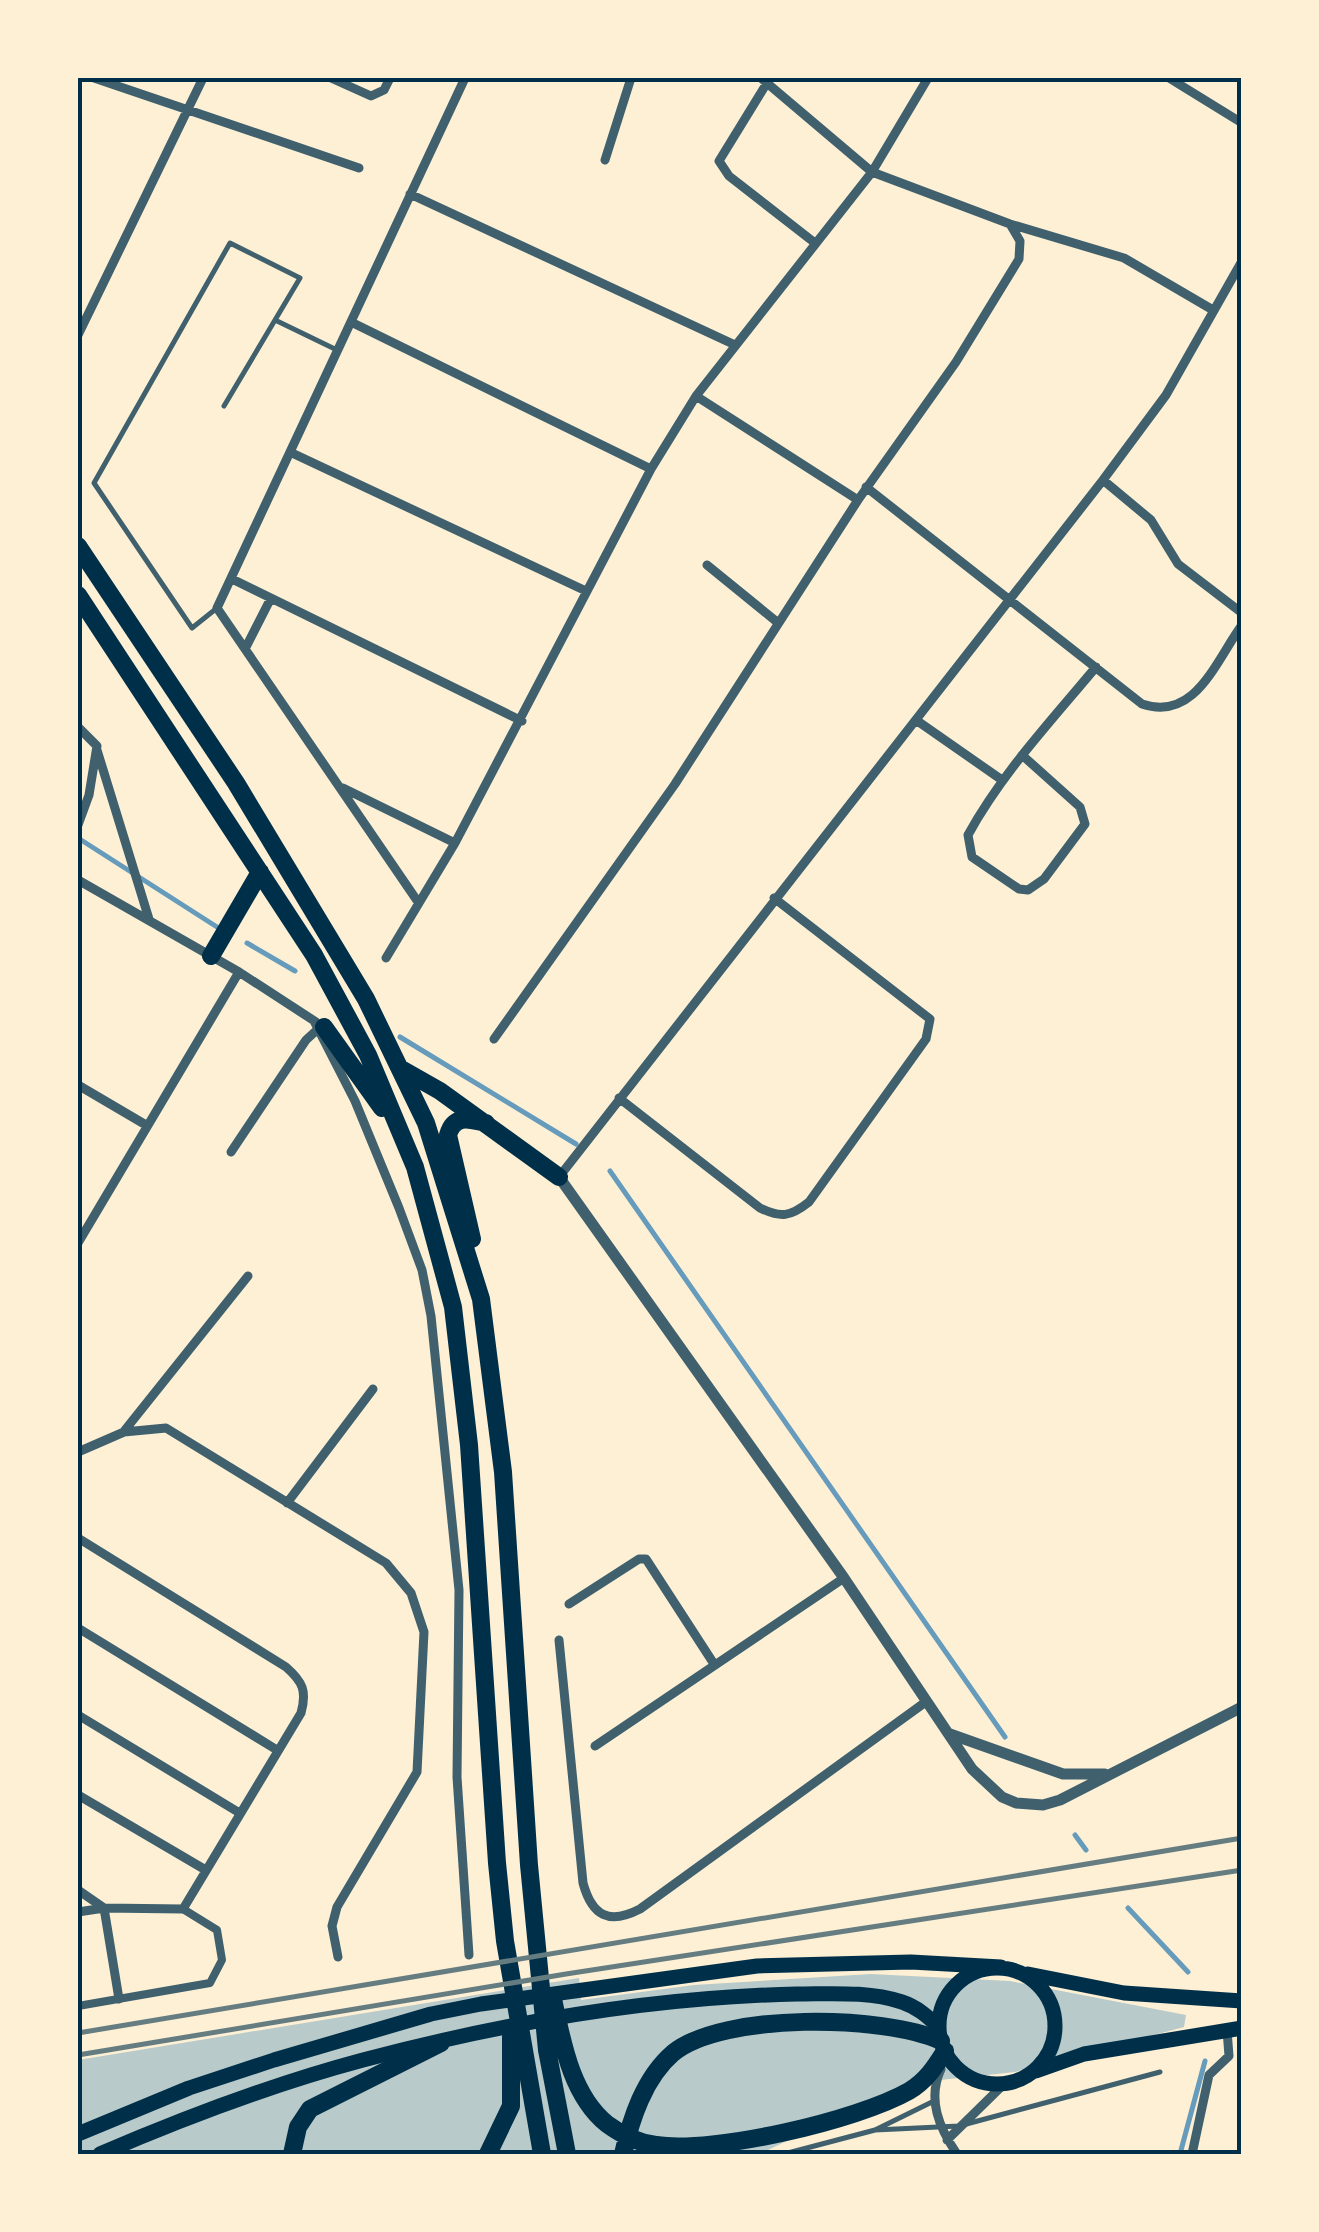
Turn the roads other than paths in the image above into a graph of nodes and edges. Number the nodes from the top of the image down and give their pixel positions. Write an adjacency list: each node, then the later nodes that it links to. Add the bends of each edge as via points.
1 (94, 78): 10 (street)
2 (203, 78): 10 (street)
3 (331, 78): 4 (street, via 371,96)
4 (390, 78)
5 (465, 78): 15 (street)
6 (631, 78): 12 (street)
7 (928, 78): 14 (street)
8 (1170, 78): 11 (street)
9 (766, 79): 14 (street); 17 (street, via 718,161)
10 (186, 110): 13 (street); 23 (street)
11 (1242, 123)
12 (605, 160)
13 (359, 168)
14 (872, 172): 16 (street); 17 (street)
15 (410, 194): 22 (street); 24 (street)
16 (1010, 224): 20 (street, via 1124,258); 31 (street, via 1020,240 1019,259)
17 (815, 244): 24 (street)
18 (1242, 261): 19 (street)
19 (1236, 284): 20 (street)
20 (1213, 310): 30 (street, via 1166,395)
21 (275, 320): 25 (lane); 27 (lane); 40 (lane, via 300,278 230,243 94,483 192,628)
22 (351, 322): 25 (street); 29 (street)
23 (78, 335)
24 (733, 344): 26 (street)
25 (339, 350): 28 (street)
26 (696, 396): 29 (street); 32 (street)
27 (224, 406)
28 (292, 453): 35 (street); 36 (street)
29 (651, 469): 36 (street)
30 (1104, 480): 39 (street); 41 (street, via 1151,520 1178,564)
31 (866, 488): 32 (street); 39 (street)
32 (858, 500): 42 (street)
33 (78, 546): 65 (highway, via 330,932)
34 (707, 566): 42 (street)
35 (232, 579): 38 (street); 40 (street)
36 (586, 591): 47 (street)
37 (78, 595): 55 (highway)
38 (271, 598): 44 (street); 47 (street)
39 (1011, 601): 45 (street); 46 (street)
40 (216, 608): 44 (street)
41 (1242, 613)
42 (777, 622): 64 (street, via 675,784)
43 (1242, 625): 45 (street, via 1189,701 1177,708 1142,704)
44 (245, 649): 52 (street)
45 (1096, 667): 50 (street)
46 (916, 720): 51 (street); 57 (street)
47 (522, 721): 54 (street)
48 (78, 727): 49 (street)
49 (96, 750): 53 (street); 59 (street)
50 (1022, 755): 51 (street); 51 (street, via 1080,806 1086,824 1028,890 981,865 968,848 968,835)
51 (1002, 780)
52 (341, 787): 54 (street); 58 (street)
53 (78, 825)
54 (455, 843): 58 (street)
55 (260, 872): 60 (highway); 71 (highway, via 368,1054)
56 (78, 880): 59 (street)
57 (774, 898): 67 (street); 67 (street, via 930,1019 926,1039 809,1202 794,1215 760,1208)
58 (418, 902): 61 (street)
59 (149, 919): 60 (street)
60 (211, 956): 62 (street)
61 (386, 958)
62 (238, 972): 63 (street); 69 (street)
63 (319, 1026): 70 (street); 71 (highway, via 360,1073); 100 (street, via 399,1208 431,1316 459,1590 457,1777)
64 (494, 1039)
65 (403, 1070): 68 (highway); 75 (highway)
66 (78, 1085): 69 (street)
67 (619, 1098): 72 (street)
68 (486, 1122): 72 (highway); 75 (highway, via 462,1118 448,1135)
69 (146, 1124): 73 (street)
70 (231, 1152)
71 (416, 1167): 111 (highway, via 454,1307)
72 (559, 1176): 81 (street)
73 (78, 1243)
74 (248, 1276): 77 (street)
75 (480, 1300): 110 (highway, via 503,1472 529,1864)
76 (373, 1388): 79 (street)
77 (124, 1432): 78 (street); 79 (street, via 166,1428)
78 (78, 1452)
79 (287, 1503): 101 (street, via 386,1563 411,1593 424,1632 418,1772 337,1907 332,1926)
80 (78, 1538): 91 (street, via 301,1681 301,1714)
81 (844, 1578): 85 (street); 86 (street)
82 (570, 1604): 85 (street, via 646,1559)
83 (78, 1628): 91 (street)
84 (559, 1640): 86 (street, via 583,1883 590,1903 606,1918 640,1909)
85 (714, 1664): 90 (street)
86 (928, 1701): 89 (street)
87 (1242, 1707): 92 (street)
88 (78, 1715): 94 (street)
89 (950, 1734): 92 (street, via 1063,1774); 92 (street, via 990,1788 1016,1803 1060,1800)
90 (595, 1746)
91 (277, 1750): 94 (street)
92 (1114, 1774)
93 (78, 1795): 95 (street)
94 (238, 1812): 95 (street)
95 (204, 1870): 98 (street)
96 (78, 1890): 97 (street)
97 (104, 1908): 98 (street); 99 (street); 104 (street)
98 (183, 1909): 104 (street, via 217,1930 222,1960 210,1983)
99 (78, 1912)
100 (469, 1955)
101 (338, 1957)
102 (1001, 1966): 103 (main road); 109 (main road, via 974,1972 947,1996); 119 (main road, via 757,1966 481,2004 274,2060)
103 (1022, 1972): 105 (main road, via 1124,1993); 113 (main road, via 1051,2002 1056,2025 1050,2052)
104 (119, 2000): 106 (street)
105 (1242, 2001)
106 (78, 2006)
107 (1234, 2029): 113 (main road, via 1084,2054); 129 (street, via 1228,2056 1209,2076)
108 (441, 2043): 109 (main road, via 556,2019 767,1995 875,1996 912,2006); 121 (main road, via 248,2095); 122 (highway, via 310,2109)
109 (944, 2045): 110 (highway, via 928,2076 892,2098 759,2136 656,2146 608,2125); 114 (main road, via 970,2077); 115 (street); 126 (highway, via 886,2026 757,2026 706,2035 672,2055 649,2082)
110 (556, 2052): 125 (highway)
111 (518, 2056): 123 (highway, via 511,2106); 124 (highway)
112 (1160, 2072): 117 (lane)
113 (1028, 2075): 114 (main road)
114 (1004, 2084): 117 (street)
115 (934, 2101): 116 (street); 118 (lane)
116 (940, 2126): 117 (lane); 118 (lane); 120 (street)
117 (959, 2126): 120 (street)
118 (875, 2130): 127 (lane)
119 (78, 2134)
120 (947, 2140): 128 (street)
121 (100, 2154)
122 (292, 2154)
123 (488, 2154)
124 (542, 2154)
125 (567, 2154)
126 (623, 2154)
127 (784, 2154)
128 (957, 2154)
129 (1192, 2154)

